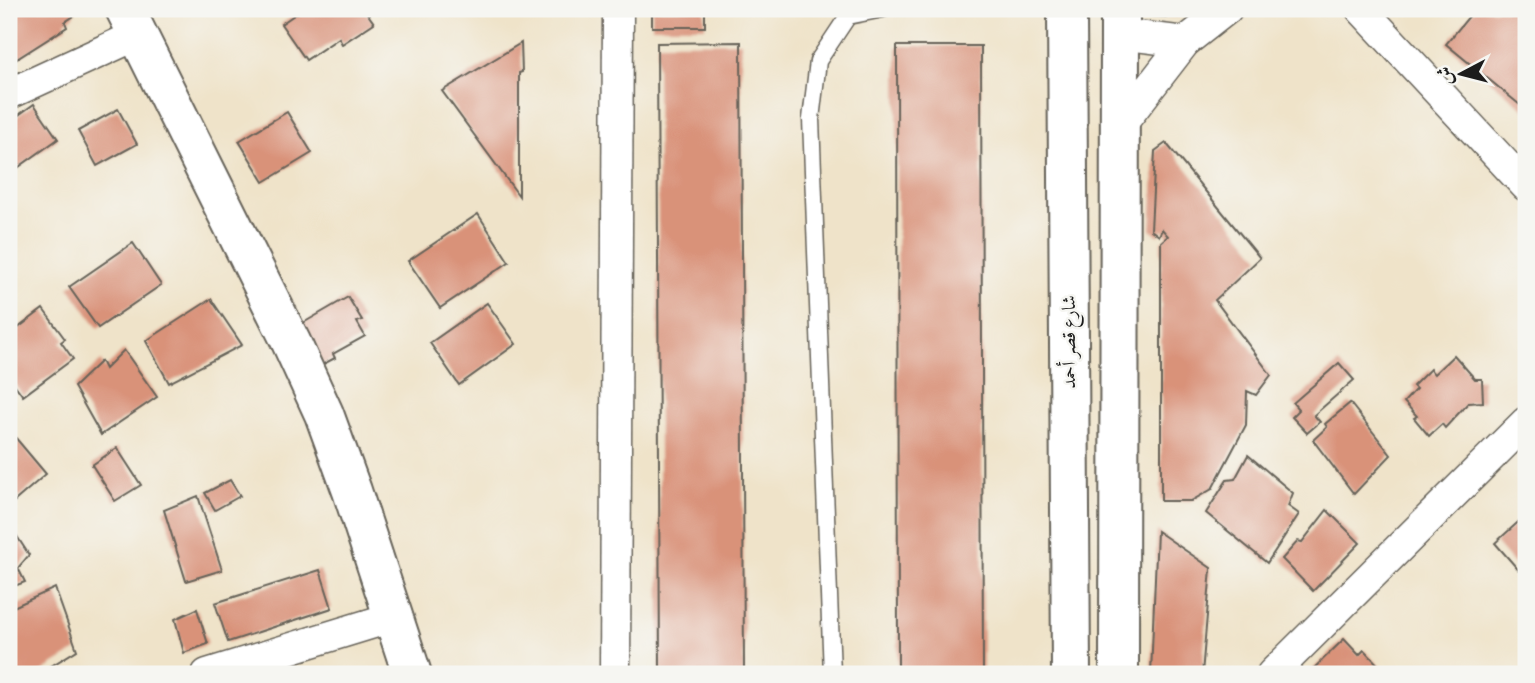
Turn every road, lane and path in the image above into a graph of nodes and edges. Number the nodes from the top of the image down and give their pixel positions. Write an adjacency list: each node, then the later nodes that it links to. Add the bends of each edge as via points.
1 (618, 9): 16 (street)
2 (883, 9): 17 (lane, via 848,16 818,61 811,119)
3 (1067, 9): 18 (main road, شارع قصر أحمد)
4 (1227, 9): 8 (street)
5 (1361, 9): 11 (street)
6 (131, 22): 9 (street); 13 (main road, via 324,414)
7 (1120, 22): 8 (street); 10 (main road)
8 (1185, 42): 10 (street)
9 (9, 94)
10 (1120, 126): 19 (main road)
11 (1526, 186)
12 (1526, 422): 20 (street)
13 (393, 617): 14 (street); 15 (main road)
14 (207, 674)
15 (412, 674)
16 (615, 674)
17 (832, 674)
18 (1071, 674)
19 (1119, 674)
20 (1272, 674)

